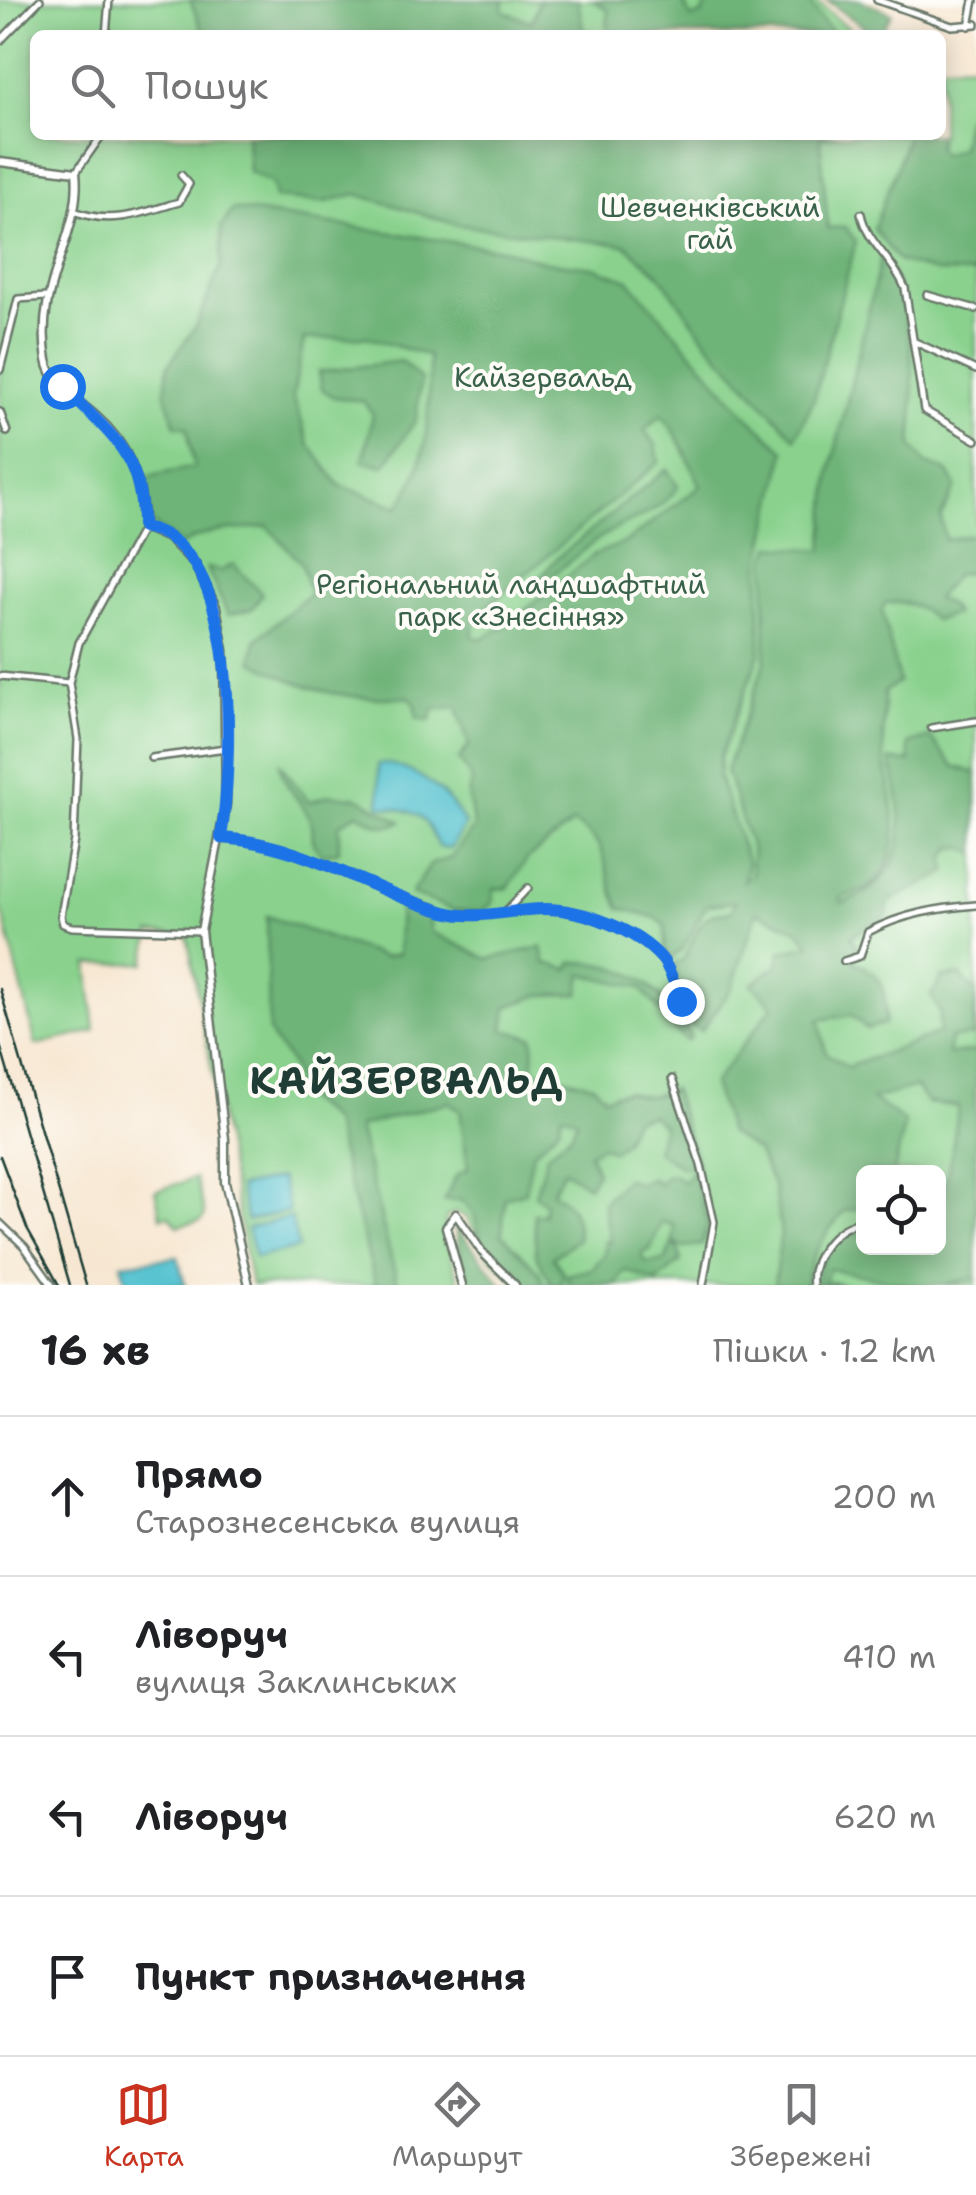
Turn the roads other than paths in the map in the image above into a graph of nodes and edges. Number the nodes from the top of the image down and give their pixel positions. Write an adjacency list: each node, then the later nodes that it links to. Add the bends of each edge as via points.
1 (40, 0): 9 (street)
2 (109, 0): 8 (street)
3 (877, 0): 6 (street)
4 (900, 0): 6 (street)
5 (974, 0): 7 (street)
6 (898, 8): 7 (street, via 952,26)
7 (973, 25)
8 (106, 30)
9 (0, 41)
10 (98, 140): 13 (street)
11 (0, 162): 12 (street)
12 (65, 172): 13 (street); 15 (street)
13 (76, 172): 15 (street)
14 (181, 176): 16 (street, via 190,184 179,202 116,220)
15 (78, 186): 16 (street)
16 (74, 211): 19 (street)
17 (860, 214): 21 (street, via 906,288)
18 (927, 296): 20 (street)
19 (46, 297): 22 (street, via 18,299); 27 (street, via 48,366 127,454)
20 (976, 309)
21 (913, 341): 23 (street); 26 (street, via 924,410)
22 (0, 370)
23 (976, 370)
24 (0, 412): 25 (street)
25 (7, 432)
26 (976, 440)
27 (142, 527): 29 (street, via 79,643); 32 (street, via 180,548 212,597 224,650)
28 (0, 676): 29 (street)
29 (69, 683): 38 (street, via 78,738 64,924)
30 (976, 721): 31 (street)
31 (931, 728)
32 (226, 748): 33 (street); 34 (street)
33 (151, 758)
34 (221, 838): 37 (street, via 265,841 316,857 443,912); 38 (street)
35 (528, 888): 37 (street)
36 (976, 905): 39 (street, via 934,908 878,927 868,932 860,956)
37 (505, 912): 40 (street, via 567,911 636,938 664,960)
38 (200, 931): 45 (street, via 225,1182)
39 (844, 961)
40 (681, 1001)
41 (672, 1079): 48 (street, via 714,1222)
42 (0, 1223): 44 (street)
43 (856, 1223): 49 (street, via 818,1257)
44 (52, 1285)
45 (249, 1285)
46 (462, 1285): 47 (street, via 446,1227 456,1214)
47 (515, 1285)
48 (703, 1285)
49 (812, 1285)

